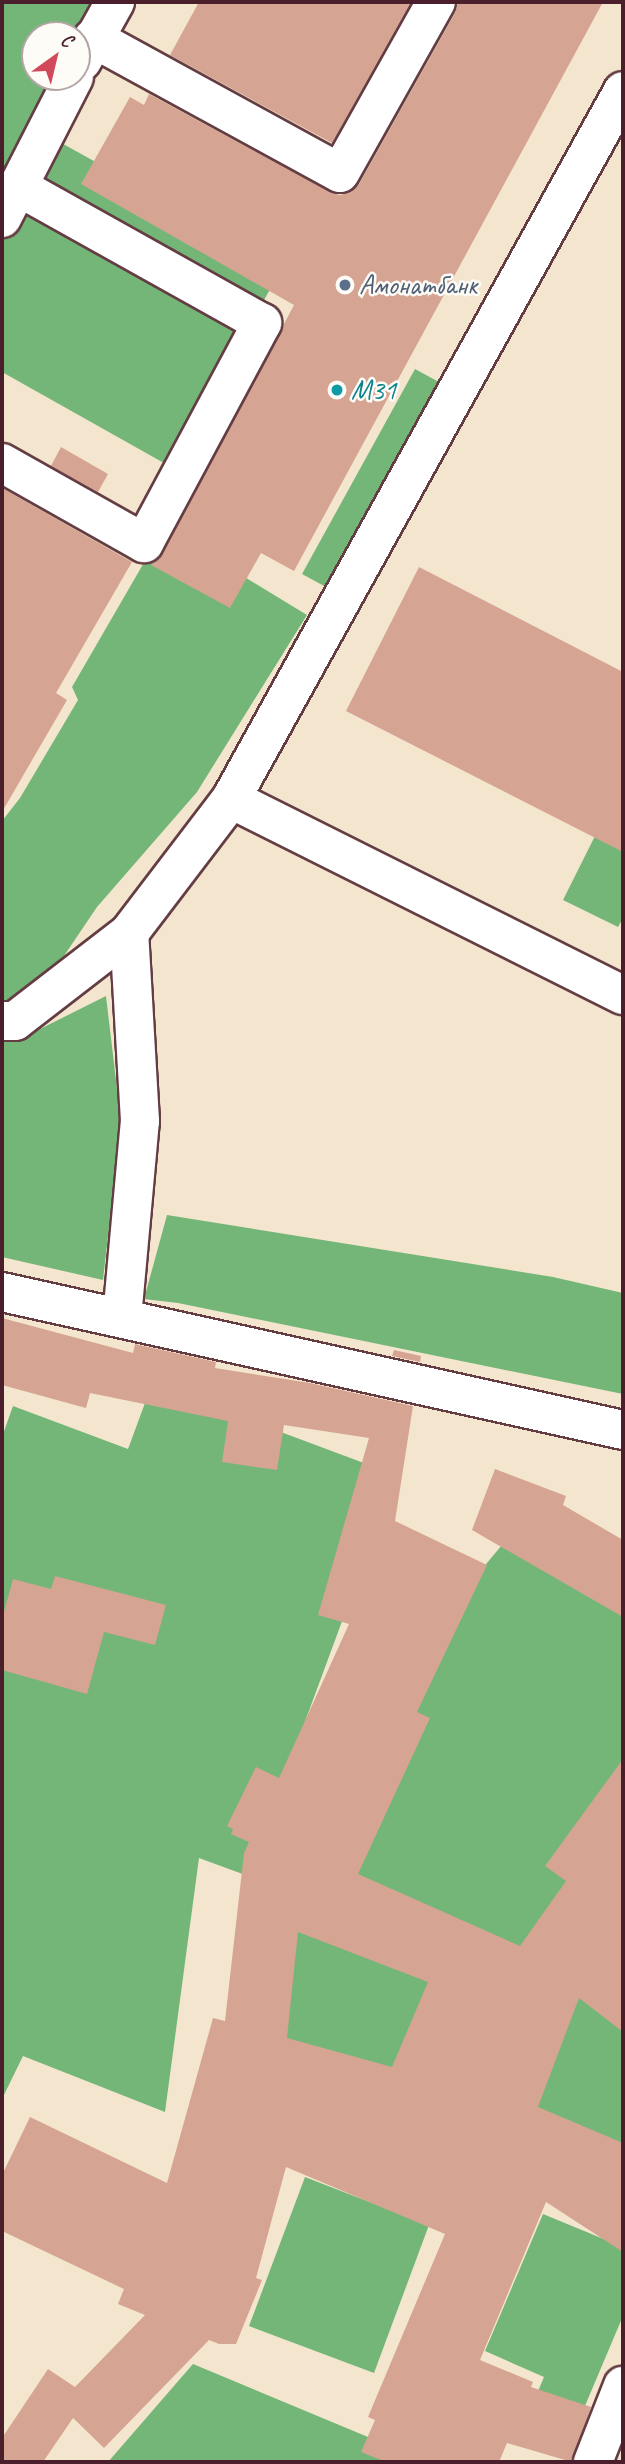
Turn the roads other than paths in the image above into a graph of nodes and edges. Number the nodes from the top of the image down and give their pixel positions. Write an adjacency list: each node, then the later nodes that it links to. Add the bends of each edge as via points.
1 (115, 2): 3 (street)
2 (436, 2): 4 (street, via 340,173)
3 (91, 44)
4 (91, 57)
5 (67, 91): 7 (street)
6 (623, 91): 9 (street)
7 (10, 202): 8 (street, via 262,323 144,543)
8 (2, 463)
9 (232, 799): 10 (street); 11 (street)
10 (129, 933): 12 (street, via 15,1021); 14 (street, via 140,1121)
11 (623, 995)
12 (2, 1021)
13 (2, 1292): 14 (street)
14 (121, 1318): 15 (street)
15 (623, 1430)
16 (623, 2386): 17 (street)
17 (593, 2462)

